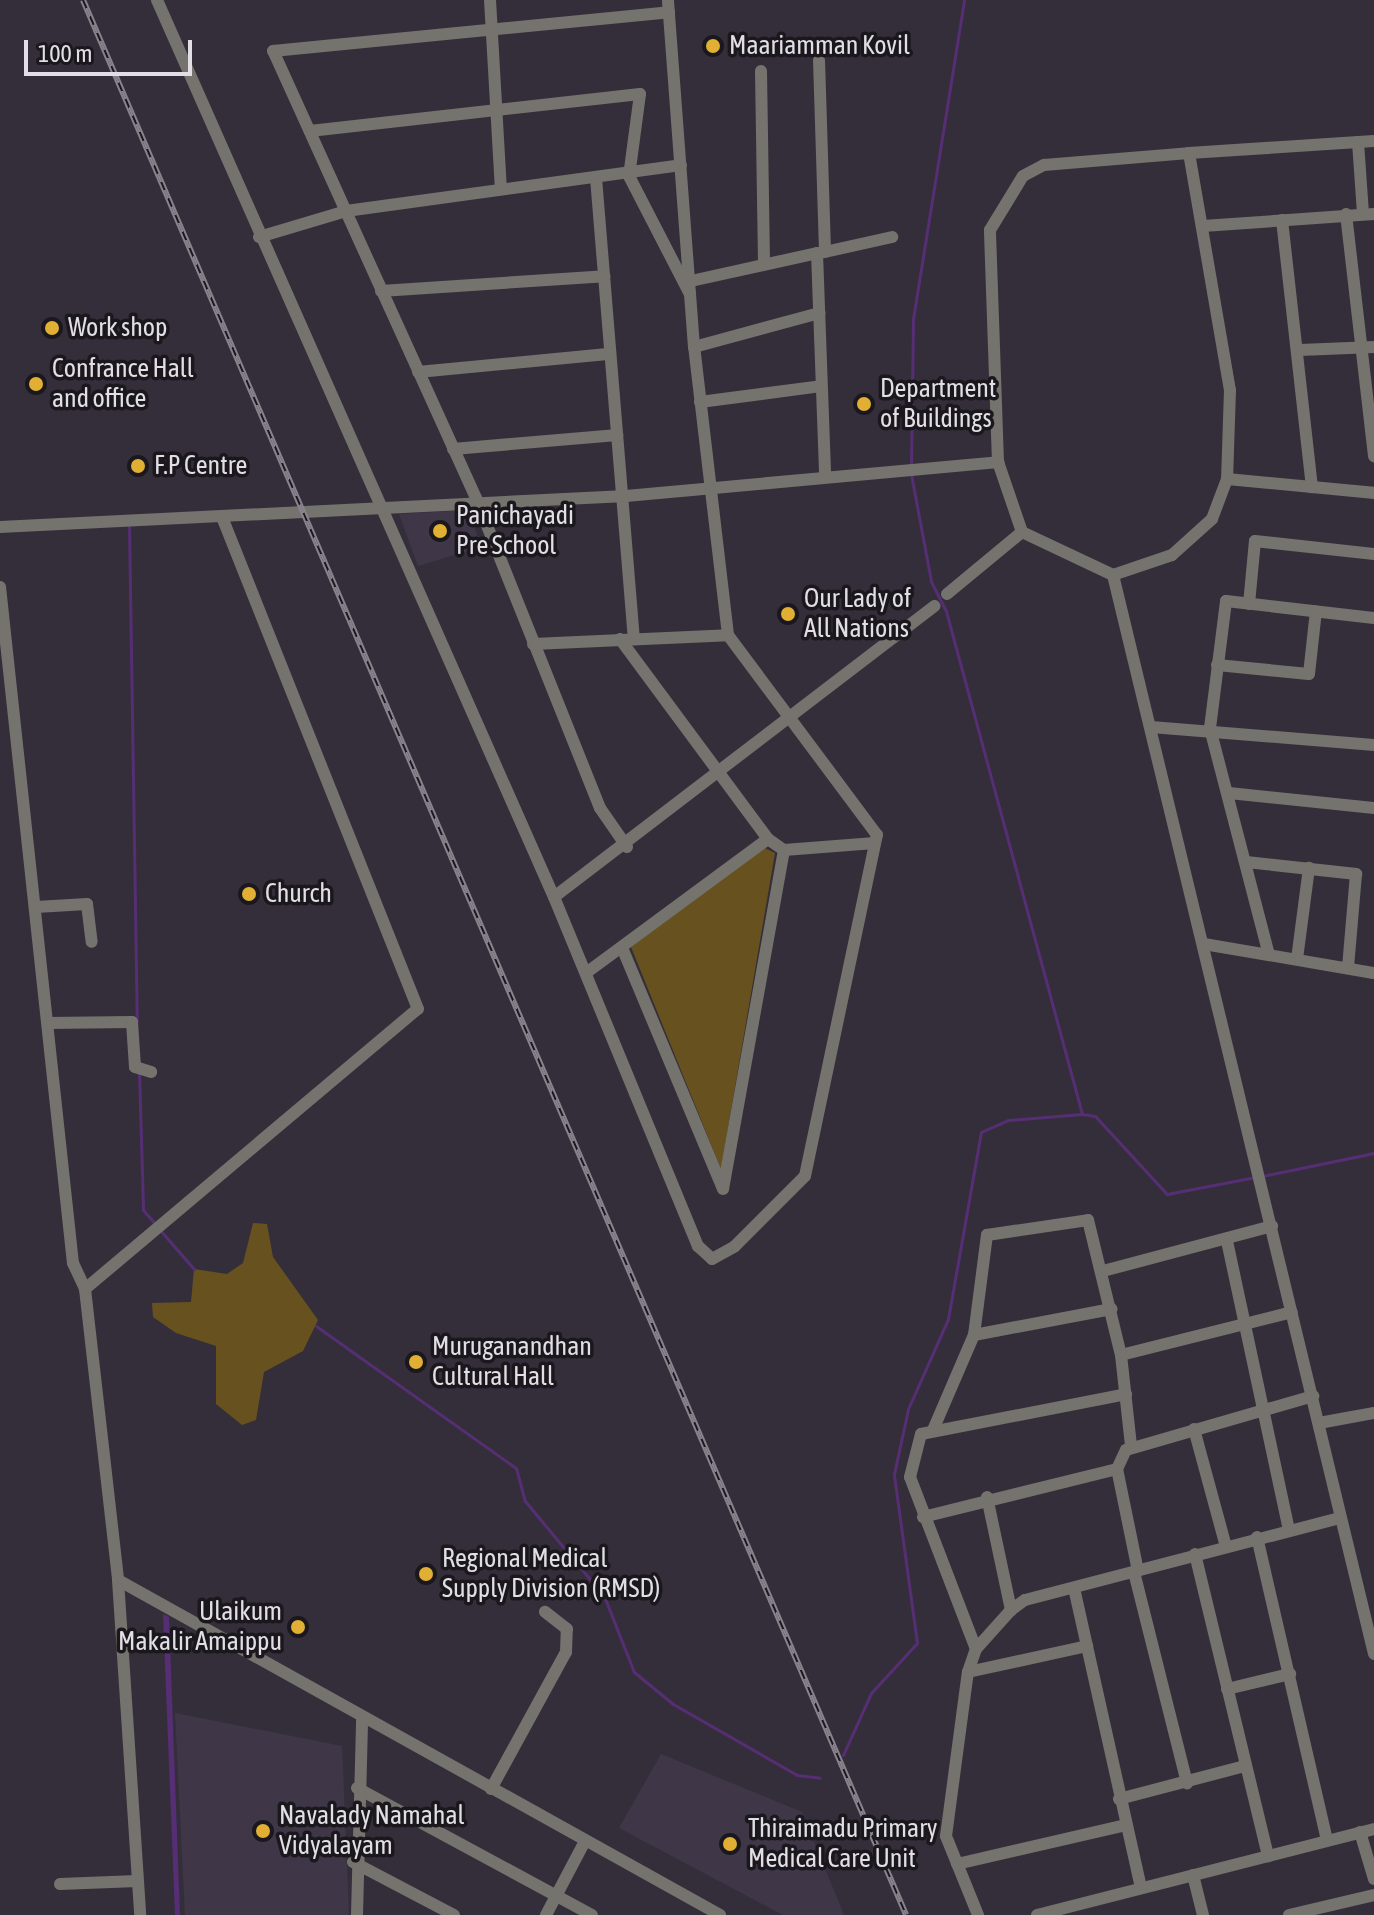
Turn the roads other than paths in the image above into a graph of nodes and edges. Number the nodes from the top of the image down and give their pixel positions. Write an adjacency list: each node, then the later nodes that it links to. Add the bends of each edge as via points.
1 (157, 0): 21 (street)
2 (490, 0): 4 (street)
3 (668, 6): 4 (street); 12 (street)
4 (493, 30): 7 (street); 8 (street, via 273,51)
5 (819, 60): 23 (street)
6 (761, 71): 24 (street)
7 (499, 109): 8 (street); 13 (street, via 640,94); 15 (street)
8 (310, 131): 16 (street)
9 (1374, 141): 10 (street)
10 (1358, 142): 11 (street); 18 (street)
11 (1189, 153): 20 (street); 40 (street, via 1044,165 1007,195 988,248)
12 (681, 165): 13 (street); 26 (street)
13 (629, 176): 14 (street); 28 (street)
14 (596, 178): 15 (street); 25 (street)
15 (501, 189): 16 (street)
16 (346, 211): 21 (street); 27 (street)
17 (1346, 214): 18 (street); 19 (street); 31 (street)
18 (1368, 214)
19 (1282, 220): 20 (street); 32 (street)
20 (1203, 226): 42 (street, via 1230,390)
21 (259, 237): 48 (street)
22 (892, 237): 23 (street)
23 (821, 253): 24 (street); 29 (street)
24 (764, 264): 26 (street)
25 (604, 276): 27 (street); 33 (street)
26 (691, 281): 28 (street)
27 (381, 291): 34 (street)
28 (692, 295): 30 (street)
29 (819, 313): 30 (street); 35 (street)
30 (694, 347): 36 (street)
31 (1368, 347): 32 (street); 39 (street)
32 (1300, 350): 43 (street)
33 (610, 354): 34 (street); 37 (street)
34 (418, 372): 38 (street)
35 (821, 386): 36 (street); 41 (street)
36 (700, 402): 44 (street)
37 (617, 435): 38 (street); 46 (street)
38 (453, 449): 47 (street)
39 (1374, 456)
40 (998, 462): 41 (street); 51 (street)
41 (825, 475): 44 (street)
42 (1227, 479): 43 (street); 53 (street, via 1212,519 1172,555)
43 (1312, 487): 45 (street)
44 (709, 488): 46 (street); 60 (street)
45 (1374, 493)
46 (626, 496): 47 (street); 61 (street)
47 (476, 498): 48 (street); 63 (street)
48 (378, 505): 49 (street); 78 (street)
49 (222, 517): 50 (street); 93 (street, via 418,1009)
50 (0, 527)
51 (1022, 532): 53 (street); 55 (street)
52 (1374, 554): 56 (street, via 1255,541)
53 (1113, 575): 66 (street)
54 (0, 587): 79 (street)
55 (947, 594)
56 (1249, 604): 58 (street); 64 (street, via 1226,601)
57 (934, 606): 65 (street)
58 (1316, 611): 59 (street); 64 (street, via 1309,674)
59 (1374, 618)
60 (728, 635): 61 (street); 65 (street)
61 (634, 637): 62 (street)
62 (620, 639): 63 (street); 69 (street)
63 (533, 644): 74 (street, via 600,808)
64 (1217, 665): 67 (street)
65 (794, 718): 69 (street); 73 (street, via 877,835)
66 (1151, 727): 67 (street); 81 (street)
67 (1210, 728): 68 (street); 70 (street)
68 (1374, 745)
69 (719, 775): 72 (street); 74 (street)
70 (1229, 793): 71 (street); 76 (street)
71 (1374, 808)
72 (768, 839): 75 (street); 82 (street)
73 (875, 843): 75 (street); 86 (street, via 805,1176 735,1246 712,1259 698,1246)
74 (627, 847): 78 (street)
75 (784, 850): 82 (street, via 723,1189)
76 (1246, 862): 77 (street); 83 (street)
77 (1309, 868): 84 (street); 85 (street, via 1356,874)
78 (554, 897): 86 (street)
79 (36, 907): 80 (street, via 87,904); 88 (street)
80 (92, 942)
81 (1204, 944): 83 (street); 90 (street)
82 (622, 948): 86 (street)
83 (1269, 955): 84 (street)
84 (1297, 959): 85 (street)
85 (1348, 968): 87 (street)
86 (586, 973)
87 (1374, 973)
88 (48, 1023): 89 (street, via 132,1022 135,1067); 93 (street, via 73,1263)
89 (151, 1072)
90 (1272, 1226): 91 (street); 95 (street)
91 (1227, 1241): 92 (street); 96 (street)
92 (1103, 1271): 94 (street); 97 (street, via 1088,1220 987,1235)
93 (85, 1289): 116 (street)
94 (1112, 1309): 97 (street); 98 (street)
95 (1292, 1312): 96 (street); 100 (street)
96 (1242, 1325): 98 (street); 101 (street)
97 (974, 1335): 105 (street)
98 (1121, 1355): 99 (street)
99 (1126, 1394): 105 (street); 106 (street)
100 (1313, 1396): 101 (street); 103 (street)
101 (1263, 1412): 104 (street); 111 (street)
102 (1374, 1413): 103 (street)
103 (1319, 1423): 110 (street)
104 (1194, 1429): 106 (street); 113 (street)
105 (933, 1430): 109 (street, via 921,1434 910,1477)
106 (1131, 1446): 107 (street)
107 (1117, 1469): 108 (street); 115 (street)
108 (987, 1497): 109 (street); 118 (street)
109 (923, 1517): 121 (street)
110 (1340, 1518): 111 (street); 122 (street)
111 (1289, 1530): 112 (street)
112 (1257, 1537): 113 (street); 124 (street)
113 (1226, 1547): 114 (street)
114 (1195, 1554): 115 (street); 125 (street)
115 (1136, 1571): 117 (street); 128 (street)
116 (118, 1580): 126 (street); 142 (street)
117 (1074, 1588): 118 (street); 120 (street)
118 (1011, 1610): 121 (street)
119 (545, 1612): 130 (street, via 567,1629 566,1652)
120 (1087, 1646): 123 (street); 131 (street)
121 (976, 1649): 123 (street)
122 (1374, 1654)
123 (968, 1672): 139 (street, via 946,1836)
124 (1290, 1674): 125 (street); 135 (street)
125 (1227, 1689): 127 (street)
126 (362, 1718): 129 (street); 130 (street)
127 (1245, 1766): 128 (street); 137 (street)
128 (1187, 1783): 131 (street)
129 (357, 1788): 138 (street); 146 (street)
130 (491, 1789): 136 (street)
131 (1119, 1799): 132 (street)
132 (1126, 1825): 139 (street); 144 (street)
133 (1374, 1829): 134 (street)
134 (1360, 1832): 135 (street); 141 (street)
135 (1327, 1840): 137 (street)
136 (585, 1841): 146 (street); 147 (street)
137 (1268, 1856): 140 (street)
138 (353, 1862): 149 (street); 150 (street)
139 (957, 1864): 154 (street)
140 (1193, 1875): 144 (street); 156 (street)
141 (1374, 1879)
142 (137, 1881): 143 (street); 148 (street)
143 (60, 1884)
144 (1141, 1888): 155 (street)
145 (1374, 1895): 157 (street)
146 (557, 1896): 151 (street); 152 (street)
147 (701, 1910): 153 (street)
148 (140, 1915)
149 (357, 1915)
150 (454, 1915)
151 (546, 1915)
152 (592, 1915)
153 (720, 1915)
154 (978, 1915)
155 (1037, 1915)
156 (1203, 1915)
157 (1289, 1915)

